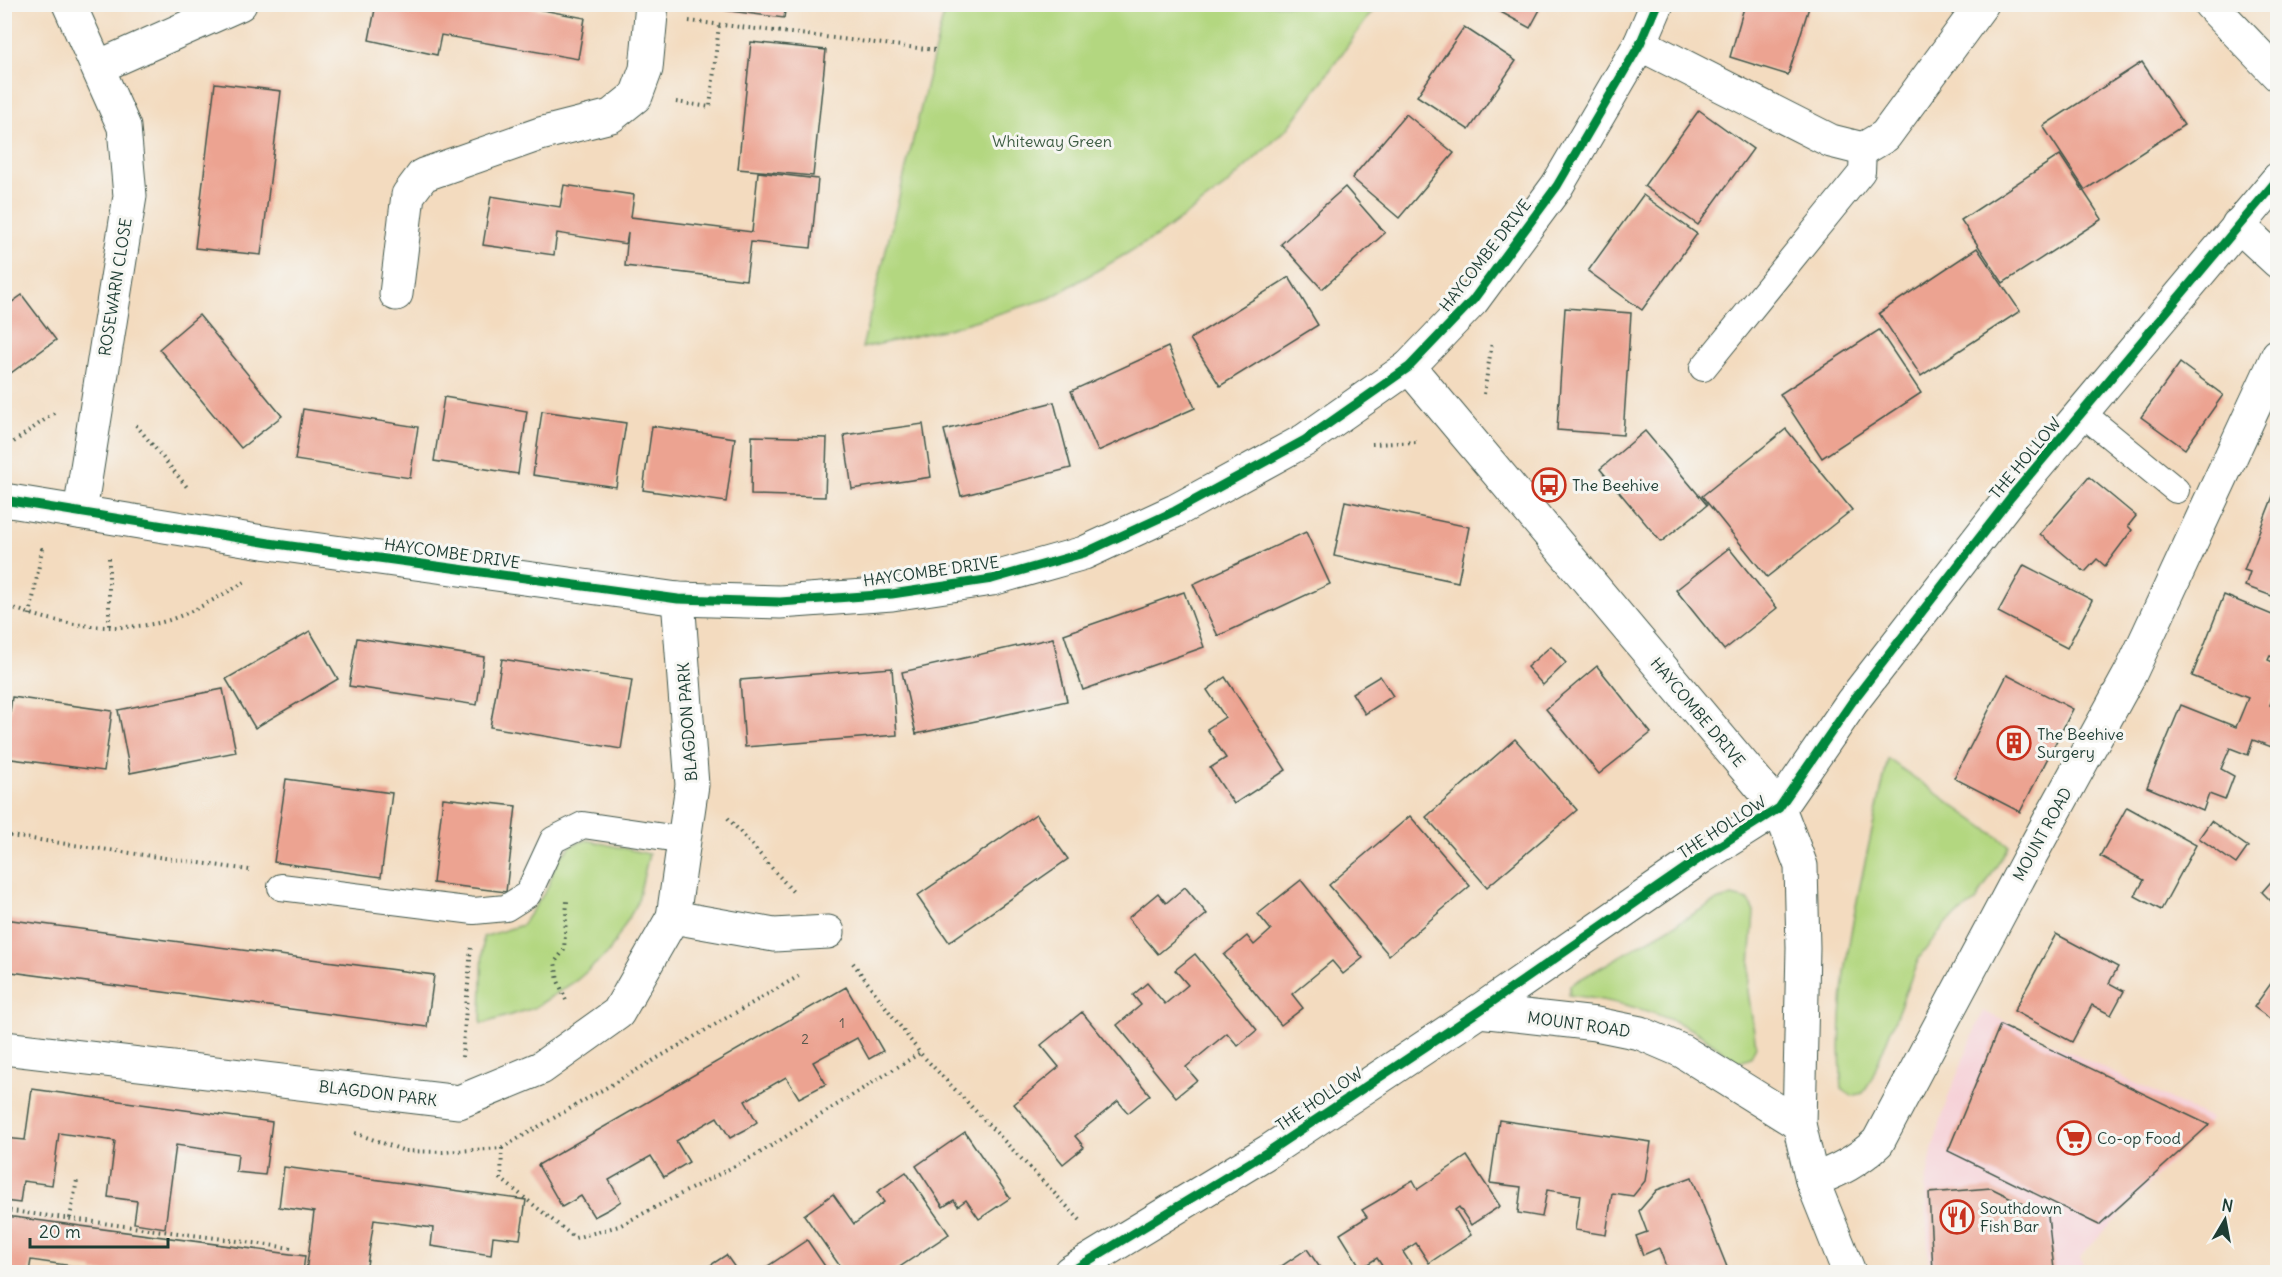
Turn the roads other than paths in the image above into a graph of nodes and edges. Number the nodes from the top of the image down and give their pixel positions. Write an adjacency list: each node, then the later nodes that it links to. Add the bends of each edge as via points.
1 (69, 4): 8 (street, ROSEWARN CLOSE)
2 (240, 4): 8 (street)
3 (1657, 4): 7 (street, HAYCOMBE DRIVE)
4 (1982, 4): 10 (street, via 1885,136)
5 (2210, 4): 9 (street)
6 (651, 10): 14 (street, via 646,69 636,96 610,116 540,134 423,175 408,195)
7 (1640, 44): 10 (street, via 1831,141); 16 (street, HAYCOMBE DRIVE, via 1557,186 1473,300)
8 (98, 66): 21 (street, ROSEWARN CLOSE, via 124,127 130,195)
9 (2277, 75)
10 (1863, 149): 17 (lane, via 1862,172)
11 (2277, 179): 12 (street, THE HOLLOW)
12 (2238, 225): 13 (street); 18 (street, THE HOLLOW)
13 (2277, 262)
14 (396, 294)
15 (2277, 355): 31 (street, MOUNT ROAD, via 2131,672 1878,1142 1834,1173)
16 (1409, 367): 22 (street, HAYCOMBE DRIVE, via 1305,440 1175,511 1084,553 992,579 892,594 780,602); 23 (street, HAYCOMBE DRIVE)
17 (1703, 368)
18 (2082, 413): 19 (lane); 23 (street, THE HOLLOW, via 2011,497 1852,702)
19 (2176, 490)
20 (4, 501): 21 (street, HAYCOMBE DRIVE)
21 (80, 512): 22 (street, HAYCOMBE DRIVE, via 269,543)
22 (678, 599): 24 (street, BLAGDON PARK, via 692,784)
23 (1779, 808): 28 (street, THE HOLLOW); 30 (street, via 1801,866)
24 (685, 840): 25 (lane, via 583,825 553,840 528,894 507,908 474,911); 26 (street, BLAGDON PARK)
25 (281, 887)
26 (673, 917): 27 (street, via 774,935); 29 (street, BLAGDON PARK, via 618,1013 541,1068 459,1102)
27 (828, 932)
28 (1479, 1011): 30 (street, MOUNT ROAD, via 1640,1033 1682,1051); 32 (street, THE HOLLOW, via 1269,1151)
29 (4, 1048)
30 (1799, 1124): 31 (street)
31 (1812, 1180): 33 (street)
32 (1070, 1272)
33 (1849, 1272)

